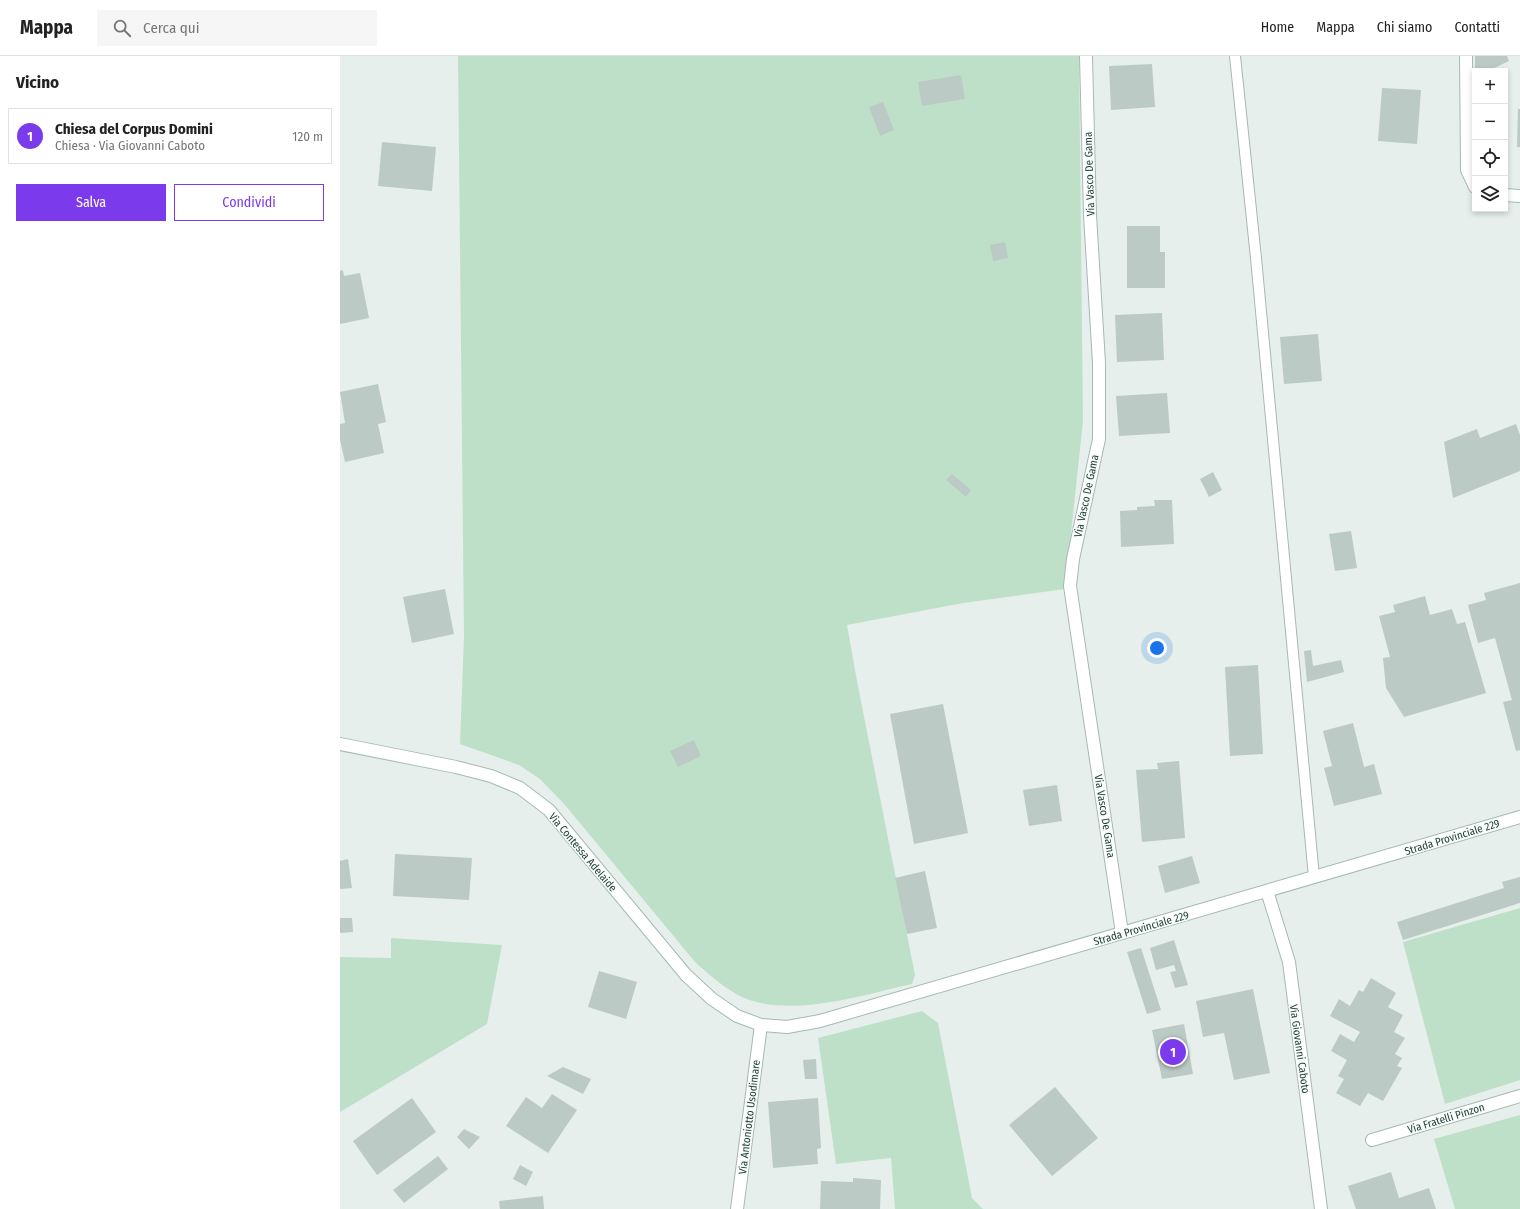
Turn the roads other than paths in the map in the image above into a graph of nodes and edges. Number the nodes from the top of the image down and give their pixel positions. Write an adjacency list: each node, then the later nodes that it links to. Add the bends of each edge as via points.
1 (1086, 56): 11 (street, Via Vasco De Gama, via 1090,215 1098,363 1098,439 1073,559 1070,586)
2 (1235, 56): 9 (lane)
3 (1466, 56): 4 (street, via 1467,170)
4 (1472, 181)
5 (1508, 195): 6 (street)
6 (1520, 196)
7 (340, 744): 12 (street, Via Contessa Adelaide, via 456,766 520,788 549,810 686,975 712,999 737,1016)
8 (1520, 817): 9 (street, Strada Provinciale 229)
9 (1314, 877): 10 (street, Strada Provinciale 229)
10 (1267, 891): 11 (street, Strada Provinciale 229); 16 (street, Via Giovanni Caboto, via 1289,962)
11 (1122, 933): 12 (street, Strada Provinciale 229, via 820,1021 787,1027)
12 (761, 1025): 15 (street, Via Antoniotto Usodimare)
13 (1520, 1096): 14 (street, Via Fratelli Pinzon)
14 (1372, 1140)
15 (737, 1209)
16 (1322, 1209)

